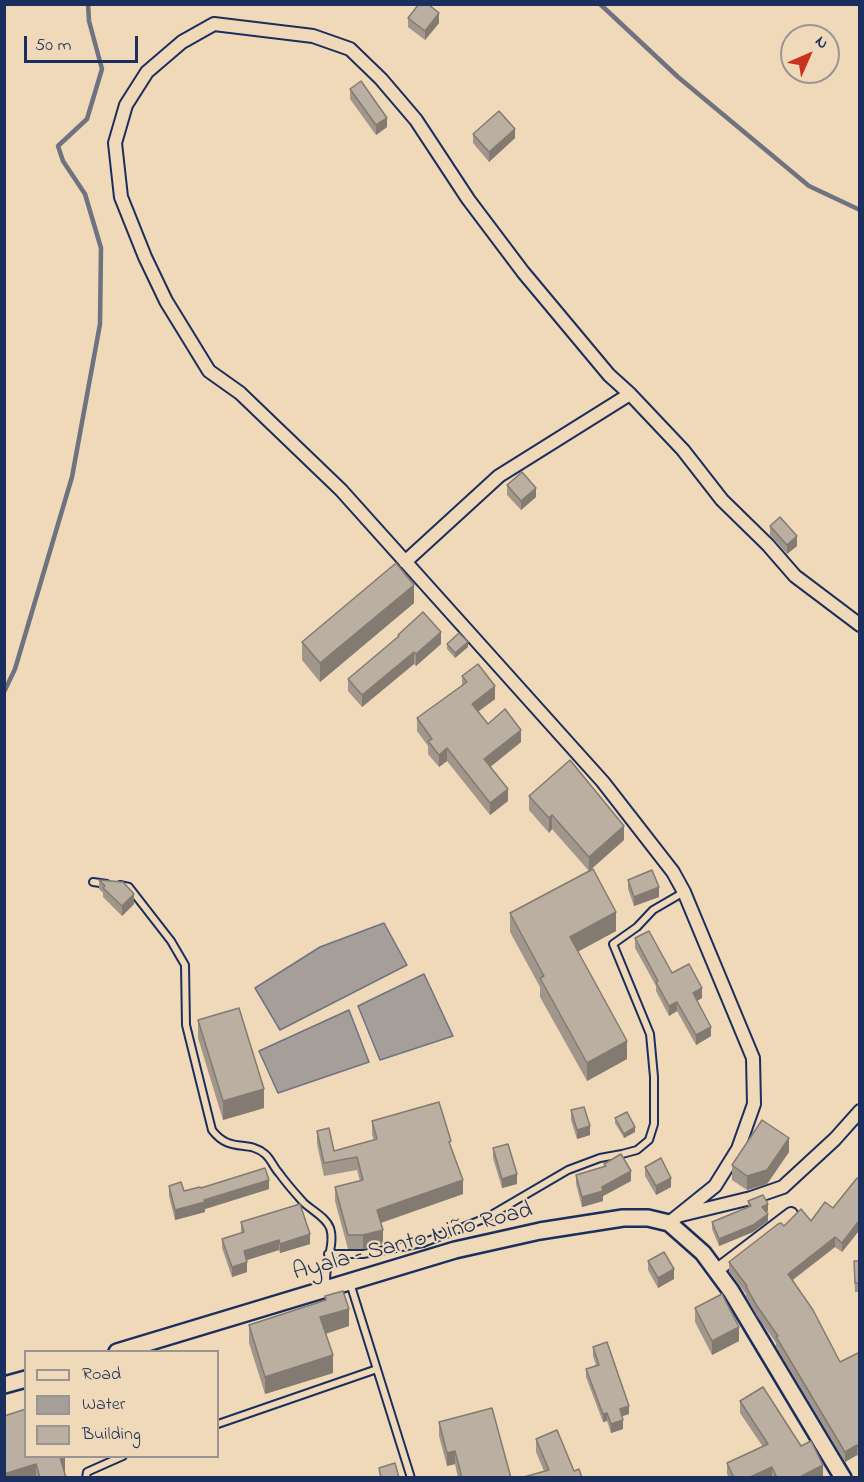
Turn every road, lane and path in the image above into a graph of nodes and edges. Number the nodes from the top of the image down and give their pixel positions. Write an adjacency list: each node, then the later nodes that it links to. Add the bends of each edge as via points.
1 (630, 394): 2 (street, via 499,476); 2 (street, via 609,375 523,272 416,120 350,49 314,36 214,24 182,42 147,72 126,105 115,143 121,197 145,257 166,301 209,371 240,393 299,449); 3 (street, via 683,450 722,500 795,576)
2 (405, 562): 5 (street, via 603,782 673,872)
3 (860, 625)
4 (93, 882): 9 (lane, via 129,886 171,941 185,965 186,1025 212,1130 232,1145 265,1154 304,1203 330,1228)
5 (684, 892): 8 (street, via 753,1058 754,1104 738,1149 715,1186); 9 (lane, via 653,910 613,944 650,1034 654,1124 650,1140 637,1150 568,1170 486,1218 423,1243 363,1254)
6 (860, 1111): 8 (street, via 835,1140 783,1187)
7 (791, 1214): 10 (street)
8 (674, 1219): 10 (street); 11 (street, Ayala – Santo Niño Road, via 623,1218 540,1230 455,1250)
9 (328, 1254): 12 (lane, via 324,1279)
10 (716, 1271): 21 (street)
11 (350, 1282): 12 (street, Ayala – Santo Niño Road); 14 (lane)
12 (327, 1288): 13 (street, Ayala – Santo Niño Road)
13 (124, 1350)
14 (377, 1369): 17 (lane); 20 (lane)
15 (24, 1380): 16 (street)
16 (4, 1386)
17 (219, 1424)
18 (118, 1458): 19 (lane, via 87,1472)
19 (86, 1478)
20 (411, 1478)
21 (843, 1478)

